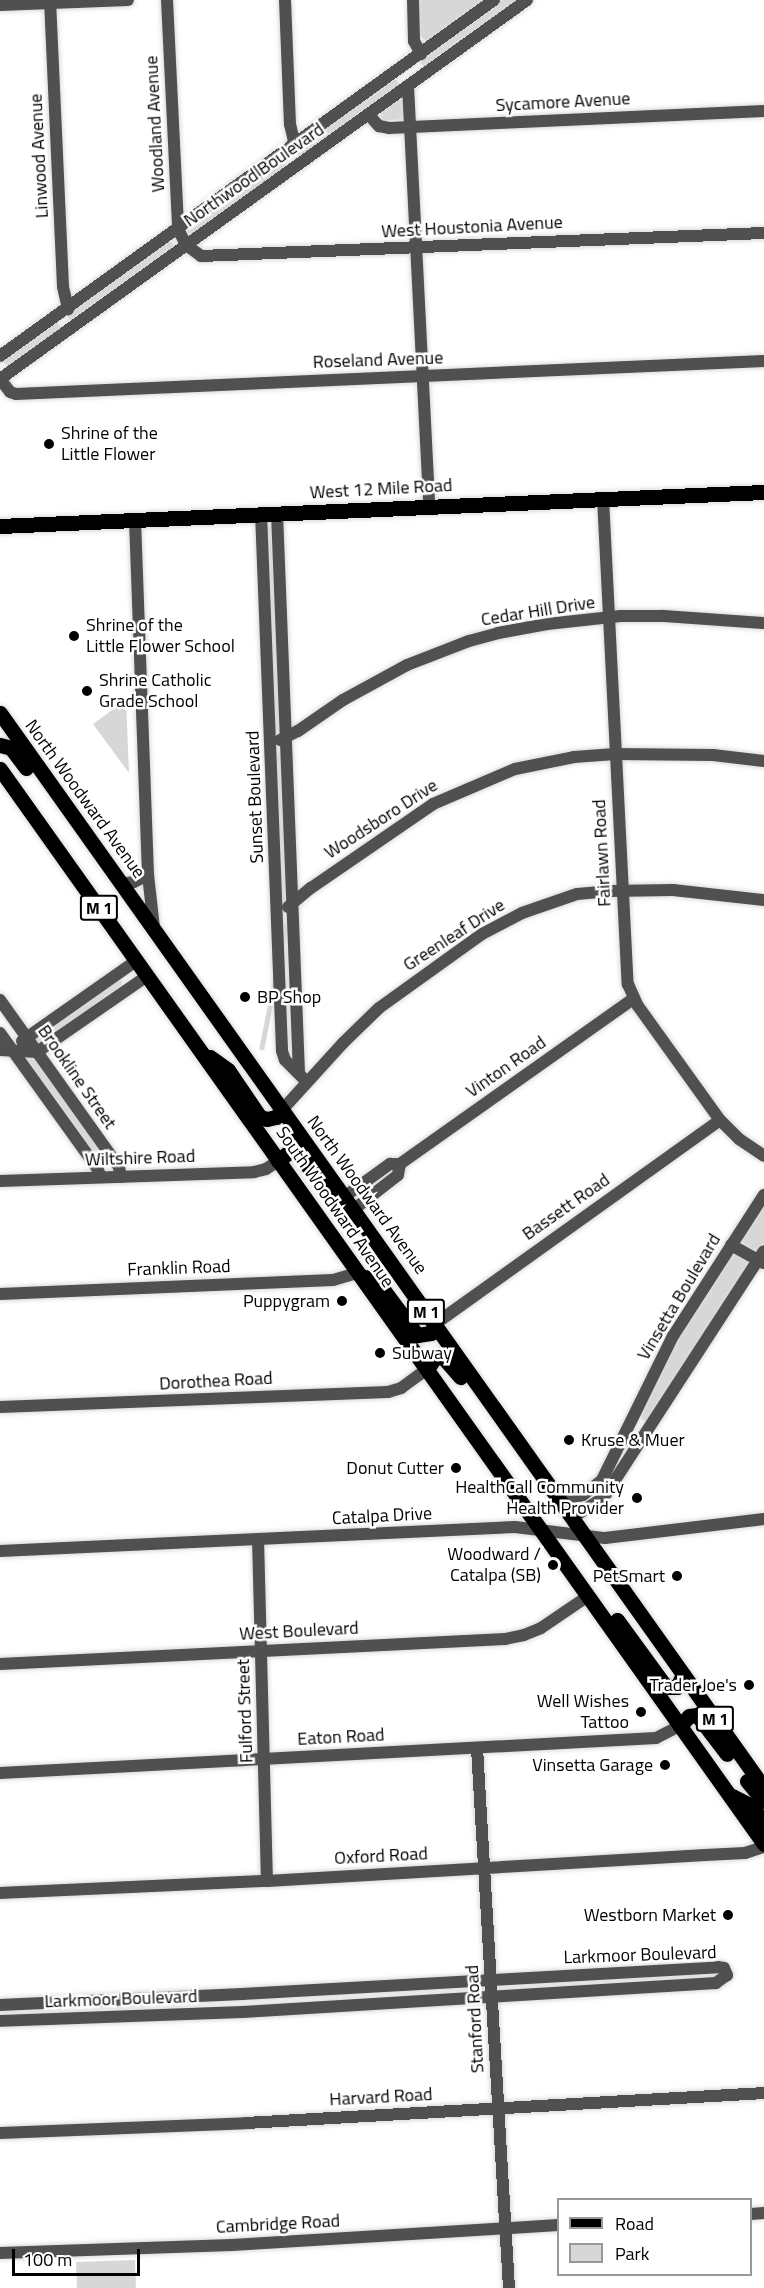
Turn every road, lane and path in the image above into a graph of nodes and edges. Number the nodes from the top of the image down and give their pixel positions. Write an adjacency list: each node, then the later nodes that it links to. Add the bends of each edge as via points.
1 (128, 0): 7 (street)
2 (167, 0): 17 (street, Woodland Avenue)
3 (285, 0): 15 (street)
4 (412, 0): 9 (street, via 414,41)
5 (494, 0): 9 (street, Northwood Boulevard)
6 (527, 0): 11 (street, Northwood Boulevard)
7 (50, 2): 8 (street); 21 (street, Linwood Avenue)
8 (0, 5)
9 (421, 54): 10 (street, Northwood Boulevard)
10 (405, 66): 11 (street); 15 (street, Northwood Boulevard)
11 (412, 83): 13 (street, Northwood Boulevard); 14 (street)
12 (764, 111): 14 (street, Sycamore Avenue)
13 (369, 115): 14 (street, Sycamore Avenue, via 384,128); 16 (street, Northwood Boulevard)
14 (412, 127): 20 (street)
15 (291, 148): 16 (street); 17 (street, Northwood Boulevard)
16 (297, 167): 19 (street, Northwood Boulevard)
17 (178, 230): 19 (street, Woodland Avenue); 21 (street, Northwood Boulevard)
18 (764, 233): 20 (street, West Houstonia Avenue)
19 (186, 245): 20 (street, West Houstonia Avenue, via 207,257); 22 (street, Northwood Boulevard)
20 (418, 247): 25 (street)
21 (64, 312): 22 (street); 23 (street, Northwood Boulevard)
22 (69, 330): 26 (street, Northwood Boulevard)
23 (0, 356)
24 (764, 361): 25 (street, Roseland Avenue)
25 (423, 376): 26 (street, Roseland Avenue, via 16,394); 29 (street)
26 (0, 379)
27 (764, 492): 28 (main road, West 12 Mile Road)
28 (603, 498): 29 (main road, West 12 Mile Road); 33 (street, Fairlawn Road)
29 (429, 506): 30 (main road, West 12 Mile Road)
30 (269, 513): 31 (main road, West 12 Mile Road); 36 (street, Sunset Boulevard); 37 (street, Sunset Boulevard)
31 (135, 520): 32 (main road, West 12 Mile Road); 43 (street)
32 (0, 526)
33 (609, 617): 34 (street, Cedar Hill Drive, via 663,616); 36 (street, Cedar Hill Drive, via 527,627 450,648 372,683); 39 (street, Fairlawn Road)
34 (764, 623)
35 (0, 713): 42 (main road, North Woodward Avenue / M 1)
36 (285, 738): 37 (street, Cedar Hill Drive); 47 (street, Sunset Boulevard)
37 (271, 743): 48 (street, Sunset Boulevard)
38 (0, 745): 42 (main road, via 11,748 46,796)
39 (615, 754): 40 (street, Woodsboro Drive, via 713,755); 45 (street, Fairlawn Road); 47 (street, Woodsboro Drive, via 531,765 464,789 407,820)
40 (764, 761)
41 (0, 769): 50 (main road, South Woodward Avenue / M 1)
42 (65, 808): 44 (main road, North Woodward Avenue / M 1)
43 (148, 875): 44 (street); 49 (street)
44 (121, 884): 49 (main road, North Woodward Avenue / M 1)
45 (622, 890): 46 (street, Greenleaf Drive, via 697,892); 52 (street, Fairlawn Road, via 628,984); 59 (street, Greenleaf Drive, via 562,898 494,927 379,1008)
46 (764, 900)
47 (291, 905): 48 (street, Woodsboro Drive); 59 (street, Sunset Boulevard)
48 (276, 913): 59 (street, Sunset Boulevard, via 282,1051 285,1060)
49 (154, 928): 60 (main road, North Woodward Avenue / M 1)
50 (136, 961): 51 (main road, South Woodward Avenue / M 1); 55 (street)
51 (147, 976): 56 (main road, South Woodward Avenue / M 1); 58 (street)
52 (633, 999): 61 (street, Fairlawn Road); 68 (street, Vinton Road, via 400,1164 390,1164)
53 (0, 1000): 55 (street, Brookline Street)
54 (0, 1033): 57 (street, Brookline Street)
55 (27, 1038): 57 (street); 58 (street, Brookline Street)
56 (198, 1048): 60 (main road, via 228,1070 260,1117 276,1117); 63 (main road, South Woodward Avenue / M 1)
57 (5, 1049): 58 (street); 64 (street, Brookline Street)
58 (37, 1052): 65 (street, Brookline Street, via 119,1167)
59 (303, 1077): 60 (street, Greenleaf Drive)
60 (282, 1110): 68 (main road, North Woodward Avenue / M 1)
61 (720, 1120): 62 (street, Fairlawn Road); 73 (street, Bassett Road)
62 (764, 1156)
63 (278, 1161): 65 (street, Wiltshire Road, via 254,1172); 68 (main road, via 290,1151 297,1152 323,1186); 71 (main road, South Woodward Avenue / M 1)
64 (101, 1177): 65 (street, Wiltshire Road); 66 (street, Wiltshire Road)
65 (121, 1177)
66 (0, 1181)
67 (764, 1196): 69 (street, Vinsetta Boulevard)
68 (348, 1203): 73 (main road, North Woodward Avenue / M 1)
69 (731, 1245): 70 (street); 76 (street, Vinsetta Boulevard, via 673,1336)
70 (762, 1258): 77 (street)
71 (358, 1273): 72 (street, Franklin Road, via 333,1280); 73 (main road, via 382,1288 417,1335 431,1333); 74 (main road, South Woodward Avenue / M 1)
72 (0, 1294)
73 (435, 1324): 78 (main road, North Woodward Avenue / M 1)
74 (427, 1369): 75 (street, Dorothea Road, via 401,1388 388,1392); 78 (main road, via 436,1356 447,1359 499,1430); 82 (main road, South Woodward Avenue / M 1)
75 (0, 1407)
76 (631, 1422): 77 (street); 79 (street, Vinsetta Boulevard, via 602,1480 583,1496)
77 (647, 1430): 80 (street, via 604,1497)
78 (526, 1455): 79 (main road, North Woodward Avenue / M 1)
79 (561, 1502): 80 (main road, North Woodward Avenue / M 1)
80 (572, 1518): 83 (main road, North Woodward Avenue / M 1)
81 (764, 1519): 83 (street, Catalpa Drive, via 605,1538)
82 (540, 1529): 83 (street, Catalpa Drive); 84 (street, Catalpa Drive); 86 (main road, South Woodward Avenue / M 1)
83 (584, 1535): 89 (main road, North Woodward Avenue / M 1)
84 (258, 1539): 85 (street, Catalpa Drive); 87 (street, Fulford Street)
85 (0, 1551)
86 (588, 1596): 87 (street, West Boulevard, via 541,1628 516,1637); 89 (main road, via 608,1606 667,1687 680,1684); 90 (main road, South Woodward Avenue / M 1)
87 (261, 1651): 88 (street, West Boulevard); 92 (street, Fulford Street)
88 (0, 1664)
89 (683, 1674): 94 (main road, North Woodward Avenue / M 1)
90 (680, 1726): 91 (street, Eaton Road, via 656,1738); 95 (main road, South Woodward Avenue / M 1); 96 (main road, via 689,1716 701,1718)
91 (477, 1748): 92 (street, Eaton Road); 99 (street, Stanford Road)
92 (264, 1759): 93 (street, Eaton Road); 100 (street, Fulford Street)
93 (0, 1773)
94 (764, 1788)
95 (729, 1795): 97 (main road, via 752,1806); 98 (main road, South Woodward Avenue / M 1)
96 (764, 1801)
97 (764, 1824)
98 (764, 1845): 99 (street, Oxford Road, via 741,1853)
99 (484, 1868): 100 (street, Oxford Road); 102 (street, Stanford Road)
100 (267, 1881): 101 (street, Oxford Road)
101 (0, 1893)
102 (491, 1980): 103 (street, Larkmoor Boulevard); 104 (street, Stanford Road); 104 (street, Larkmoor Boulevard, via 718,1967 724,1968 727,1975 716,1983)
103 (242, 1994): 105 (street, Larkmoor Boulevard); 106 (street)
104 (492, 1996): 106 (street, Larkmoor Boulevard); 109 (street, Stanford Road)
105 (0, 2005)
106 (243, 2012): 107 (street, Larkmoor Boulevard)
107 (0, 2021)
108 (764, 2092): 109 (street, Harvard Road)
109 (498, 2108): 110 (street, Harvard Road); 112 (street, Stanford Road)
110 (0, 2133)
111 (557, 2225): 112 (street, Cambridge Road)
112 (506, 2228): 113 (street, Cambridge Road, via 232,2245); 114 (street, Stanford Road)
113 (0, 2253)
114 (509, 2288)

